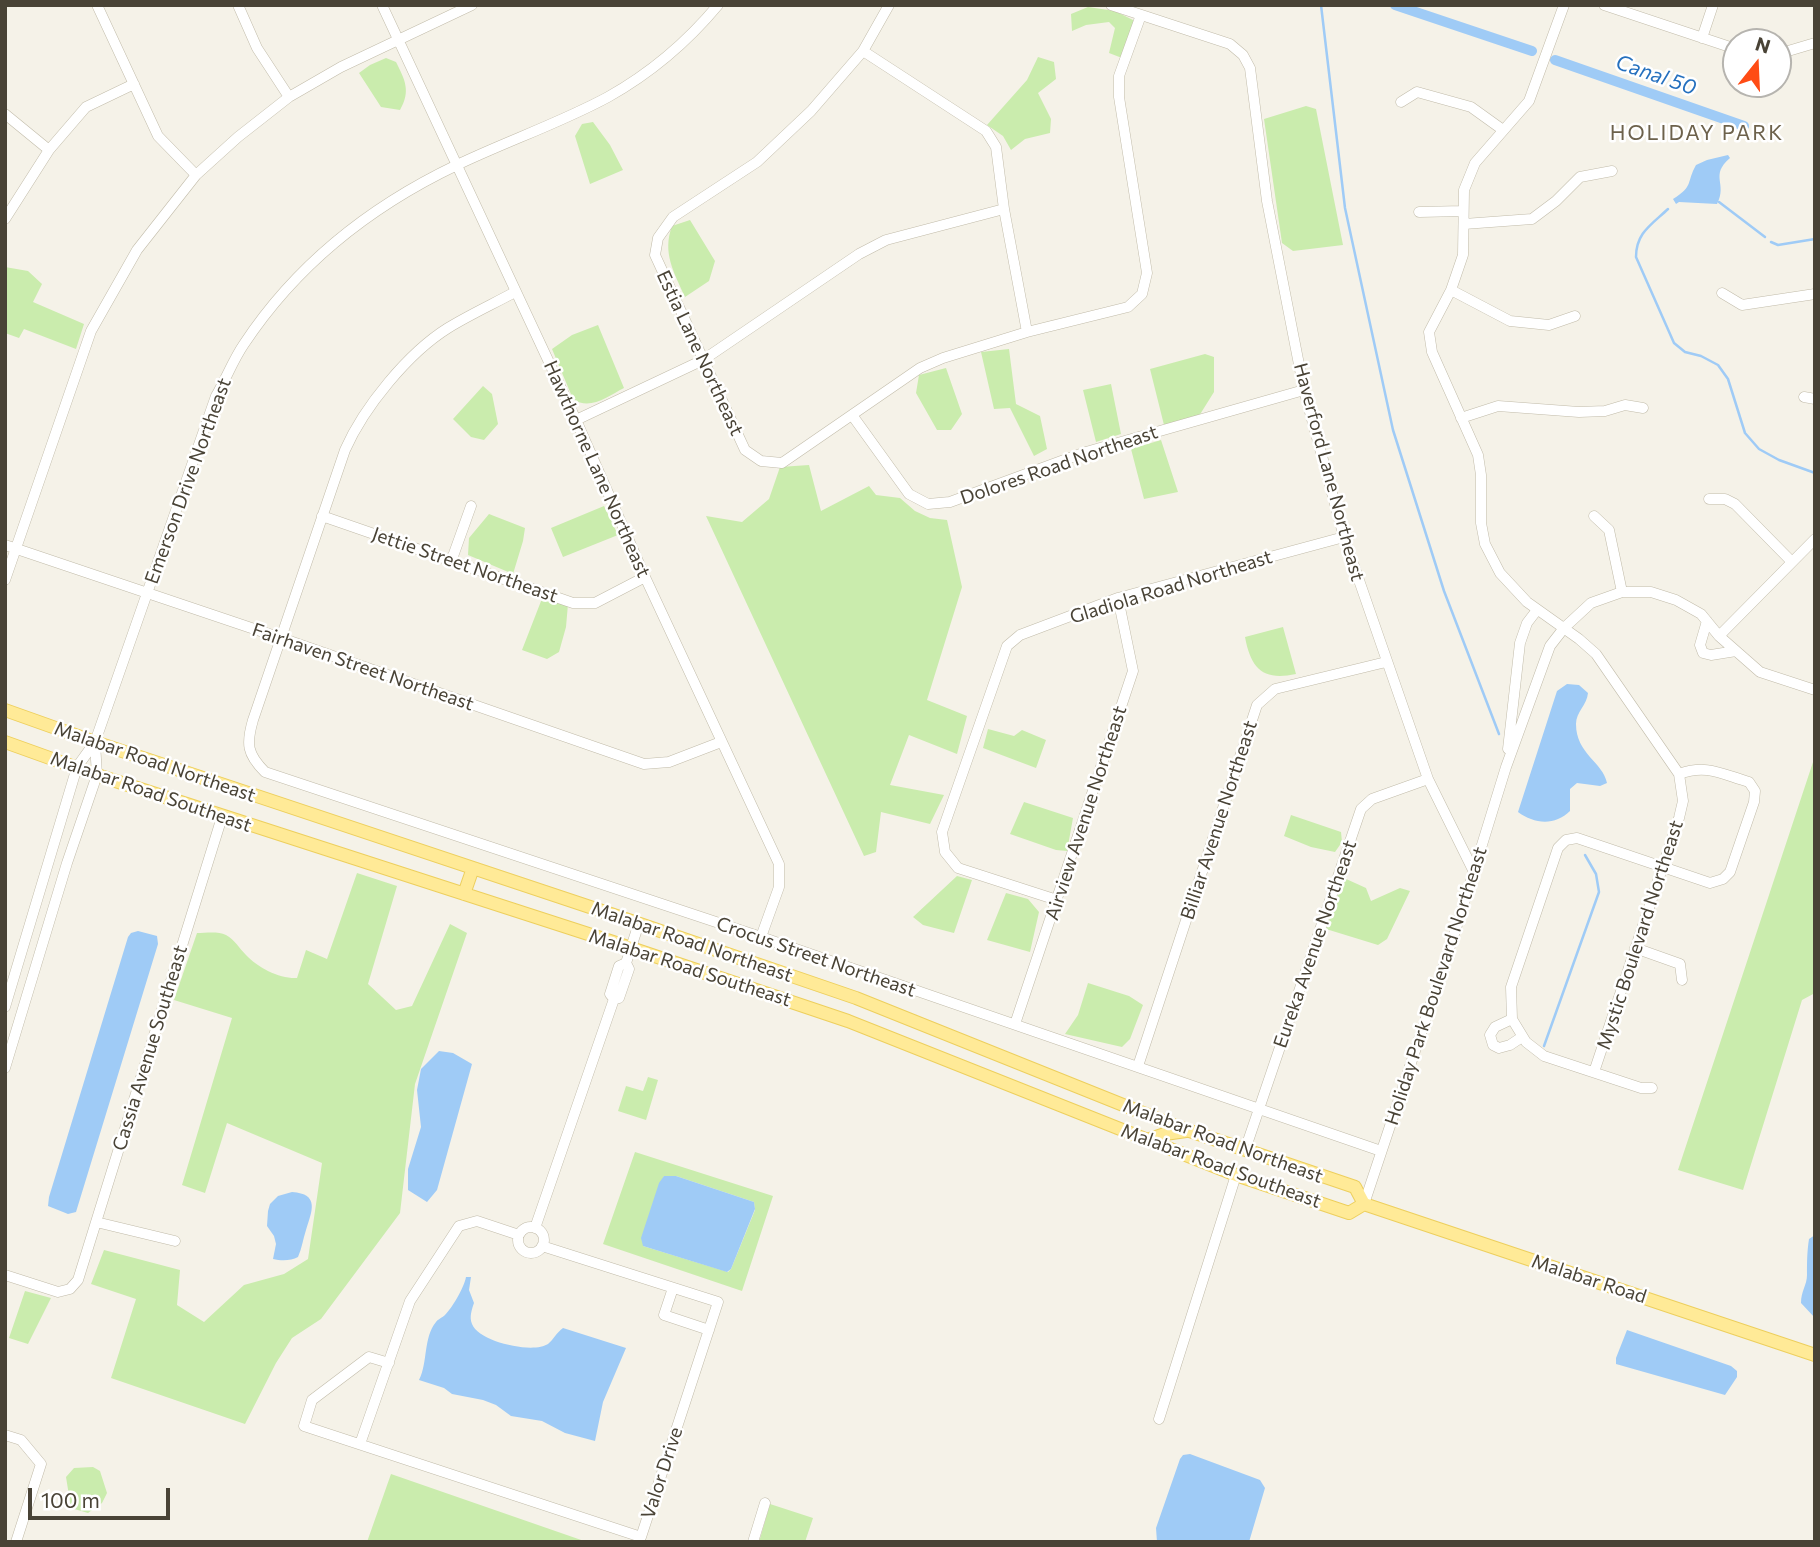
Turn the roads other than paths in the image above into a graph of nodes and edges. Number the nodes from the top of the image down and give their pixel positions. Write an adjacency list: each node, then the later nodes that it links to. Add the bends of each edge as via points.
1 (97, 5): 18 (street)
2 (238, 5): 19 (street, via 257,48)
3 (382, 5): 13 (street, Hawthorne Lane Northeast)
4 (472, 5): 13 (street)
5 (718, 5): 24 (street, Emerson Drive Northeast, via 697,30 608,97)
6 (889, 5): 17 (street)
7 (1111, 5): 11 (street)
8 (1564, 5): 22 (street, via 1529,101)
9 (1604, 5): 12 (street)
10 (1713, 5): 12 (street)
11 (1141, 15): 37 (street, via 1119,76 1119,97 1147,273 1142,294 1128,307); 39 (street, Haverford Lane Northeast, via 1230,44 1250,68 1267,201)
12 (1702, 38): 15 (street)
13 (397, 40): 19 (street); 24 (street, Hawthorne Lane Northeast)
14 (1815, 43): 16 (street)
15 (1722, 44)
16 (1792, 50)
17 (863, 51): 27 (street, via 986,131 996,148); 38 (street, Estia Lane Northeast, via 811,111 757,162 673,217 658,238 655,255)
18 (134, 84): 23 (street, via 86,107); 26 (street, via 158,136)
19 (289, 97): 26 (street)
20 (1401, 102): 22 (street, via 1417,92 1471,107)
21 (5, 114): 23 (street)
22 (1503, 130): 28 (street, via 1475,163 1464,190)
23 (50, 150): 30 (street)
24 (456, 166): 33 (street, Hawthorne Lane Northeast); 57 (street, Emerson Drive Northeast, via 342,234 305,268 254,330 216,396)
25 (1612, 171): 31 (street, via 1580,177 1532,219)
26 (196, 175): 51 (street, via 137,250 90,331)
27 (1004, 209): 37 (street); 38 (street, via 886,240)
28 (1463, 211): 29 (street); 31 (street)
29 (1419, 212)
30 (5, 219)
31 (1464, 224): 32 (street, via 1463,256)
32 (1451, 290): 36 (street, via 1510,321 1549,326); 42 (street, via 1429,332 1432,352)
33 (515, 292): 43 (street, Hawthorne Lane Northeast); 46 (street, via 446,329 403,366 364,414 349,441)
34 (1722, 293): 35 (street, via 1742,305)
35 (1815, 294)
36 (1575, 316)
37 (1027, 332): 41 (street, via 931,363)
38 (703, 360): 41 (street, Estia Lane Northeast, via 745,450 761,461 782,463); 43 (street)
39 (1304, 390): 41 (street, Dolores Road Northeast, via 1086,452 950,502 928,504 909,494); 48 (street, Haverford Lane Northeast)
40 (1643, 408): 42 (street, via 1625,405 1579,412 1498,406)
41 (852, 415)
42 (1461, 418): 59 (street, via 1478,455 1485,544 1500,573)
43 (576, 420): 54 (street, Hawthorne Lane Northeast)
44 (1709, 499): 53 (street, via 1735,504)
45 (471, 506): 52 (street)
46 (322, 516): 52 (street, Jettie Street Northeast); 63 (street)
47 (1594, 516): 56 (street, via 1609,530)
48 (1344, 537): 58 (street, Gladiola Road Northeast); 65 (street, Haverford Lane Northeast)
49 (1815, 539): 53 (street)
50 (5, 545): 51 (street, Fairhaven Street Northeast)
51 (16, 549): 55 (street); 57 (street, Fairhaven Street Northeast)
52 (452, 559): 54 (street, Jettie Street Northeast, via 573,603 595,603)
53 (1792, 562): 62 (street)
54 (645, 578): 69 (street, Hawthorne Lane Northeast)
55 (5, 580)
56 (1622, 592): 60 (street, Holiday Park Boulevard Northeast, via 1651,592 1676,600); 61 (street, Holiday Park Boulevard Northeast, via 1591,603)
57 (146, 593): 63 (street, Fairhaven Street Northeast); 70 (street, Emerson Drive Northeast)
58 (1118, 598): 81 (street, Airview Avenue Northeast, via 1133,671); 81 (street, Gladiola Road Northeast, via 1020,635 1007,646 942,832 945,852 958,868)
59 (1537, 610): 61 (street); 72 (street, Holiday Park Boulevard Northeast, via 1520,643)
60 (1707, 621): 62 (street, Holiday Park Boulevard Northeast); 64 (street, via 1700,645 1703,653)
61 (1564, 628): 72 (street, Holiday Park Boulevard Northeast, via 1550,646); 73 (street, via 1597,654)
62 (1719, 636): 64 (street, Holiday Park Boulevard Northeast)
63 (281, 638): 69 (street, Fairhaven Street Northeast, via 644,764 669,762); 83 (street, Crocus Street Northeast, via 249,732 253,760 265,772)
64 (1736, 651): 66 (street, Holiday Park Boulevard Northeast, via 1760,672)
65 (1386, 662): 75 (street, Haverford Lane Northeast); 91 (street, Billiar Avenue Northeast, via 1275,689 1257,705)
66 (1815, 690)
67 (5, 710): 70 (main road, Malabar Road Northeast)
68 (5, 742): 71 (main road, Malabar Road Southeast)
69 (722, 742): 83 (street, Hawthorne Lane Northeast, via 779,864 779,887)
70 (95, 743): 71 (street); 74 (street); 78 (main road, Malabar Road Northeast)
71 (77, 766): 74 (main road, Malabar Road Southeast); 87 (street)
72 (1506, 767): 79 (street, Holiday Park Boulevard Northeast)
73 (1679, 774): 77 (street, Mystic Boulevard Northeast, via 1683,801); 77 (street, via 1697,768 1749,782 1755,791 1754,802 1730,872 1723,879 1710,883)
74 (97, 775): 76 (main road, Malabar Road Southeast); 92 (street)
75 (1429, 779): 79 (street, Haverford Lane Northeast); 95 (street, Eureka Avenue Northeast, via 1372,800 1361,809)
76 (222, 817): 80 (main road, Malabar Road Southeast); 102 (street, Cassia Avenue Southeast)
77 (1662, 867): 85 (street, Mystic Boulevard Northeast); 88 (street, via 1577,838 1558,848 1511,986)
78 (472, 868): 80 (main road); 82 (main road, Malabar Road Northeast)
79 (1474, 872): 99 (street, Holiday Park Boulevard Northeast)
80 (464, 894): 84 (main road, Malabar Road Southeast)
81 (1056, 900): 89 (street, Airview Avenue Northeast)
82 (639, 923): 84 (street); 96 (main road, Malabar Road Northeast, via 856,998)
83 (761, 937): 89 (street, Crocus Street Northeast)
84 (631, 948): 97 (main road, Malabar Road Southeast, via 848,1021); 103 (street, via 626,963 629,969 619,998 614,999)
85 (1636, 948): 86 (street, via 1680,964); 93 (street, Mystic Boulevard Northeast)
86 (1682, 980)
87 (5, 1007)
88 (1513, 1019): 90 (street); 90 (street, via 1495,1027 1490,1035 1493,1045 1510,1045)
89 (1015, 1024): 91 (street, Crocus Street Northeast)
90 (1522, 1037): 93 (street, via 1544,1056)
91 (1138, 1066): 95 (street, Crocus Street Northeast)
92 (5, 1068)
93 (1594, 1072): 94 (street)
94 (1652, 1088)
95 (1258, 1110): 98 (street, Eureka Avenue Northeast); 99 (street, Crocus Street Northeast)
96 (1189, 1131): 97 (main road); 98 (main road, Malabar Road Northeast)
97 (1147, 1140): 100 (main road, Malabar Road Southeast)
98 (1245, 1150): 101 (main road, Malabar Road Northeast, via 1355,1188)
99 (1381, 1151): 101 (street, Holiday Park Boulevard Northeast)
100 (1236, 1175): 101 (main road, Malabar Road Southeast, via 1349,1213); 112 (street)
101 (1364, 1203): 110 (main road, Malabar Road)
102 (96, 1222): 105 (street); 107 (street, Cassia Avenue Southeast, via 78,1280 70,1289 58,1292)
103 (535, 1228): 104 (street); 106 (street, via 543,1238)
104 (519, 1235): 106 (street, Valor Drive, via 519,1245 525,1251); 111 (street, Valor Drive, via 477,1221 459,1226 410,1301)
105 (175, 1241)
106 (542, 1246): 108 (street, Valor Drive)
107 (5, 1275)
108 (673, 1288): 109 (street, via 664,1315); 109 (street, Valor Drive, via 718,1302)
109 (709, 1330): 114 (street, Valor Drive, via 641,1537)
110 (1815, 1355)
111 (389, 1363): 114 (street, Valor Drive); 114 (street, Valor Drive, via 369,1357 312,1400 304,1426)
112 (1159, 1419)
113 (5, 1435): 116 (street, via 20,1440 41,1464)
114 (360, 1444)
115 (765, 1503): 117 (street)
116 (16, 1542)
117 (752, 1542)

